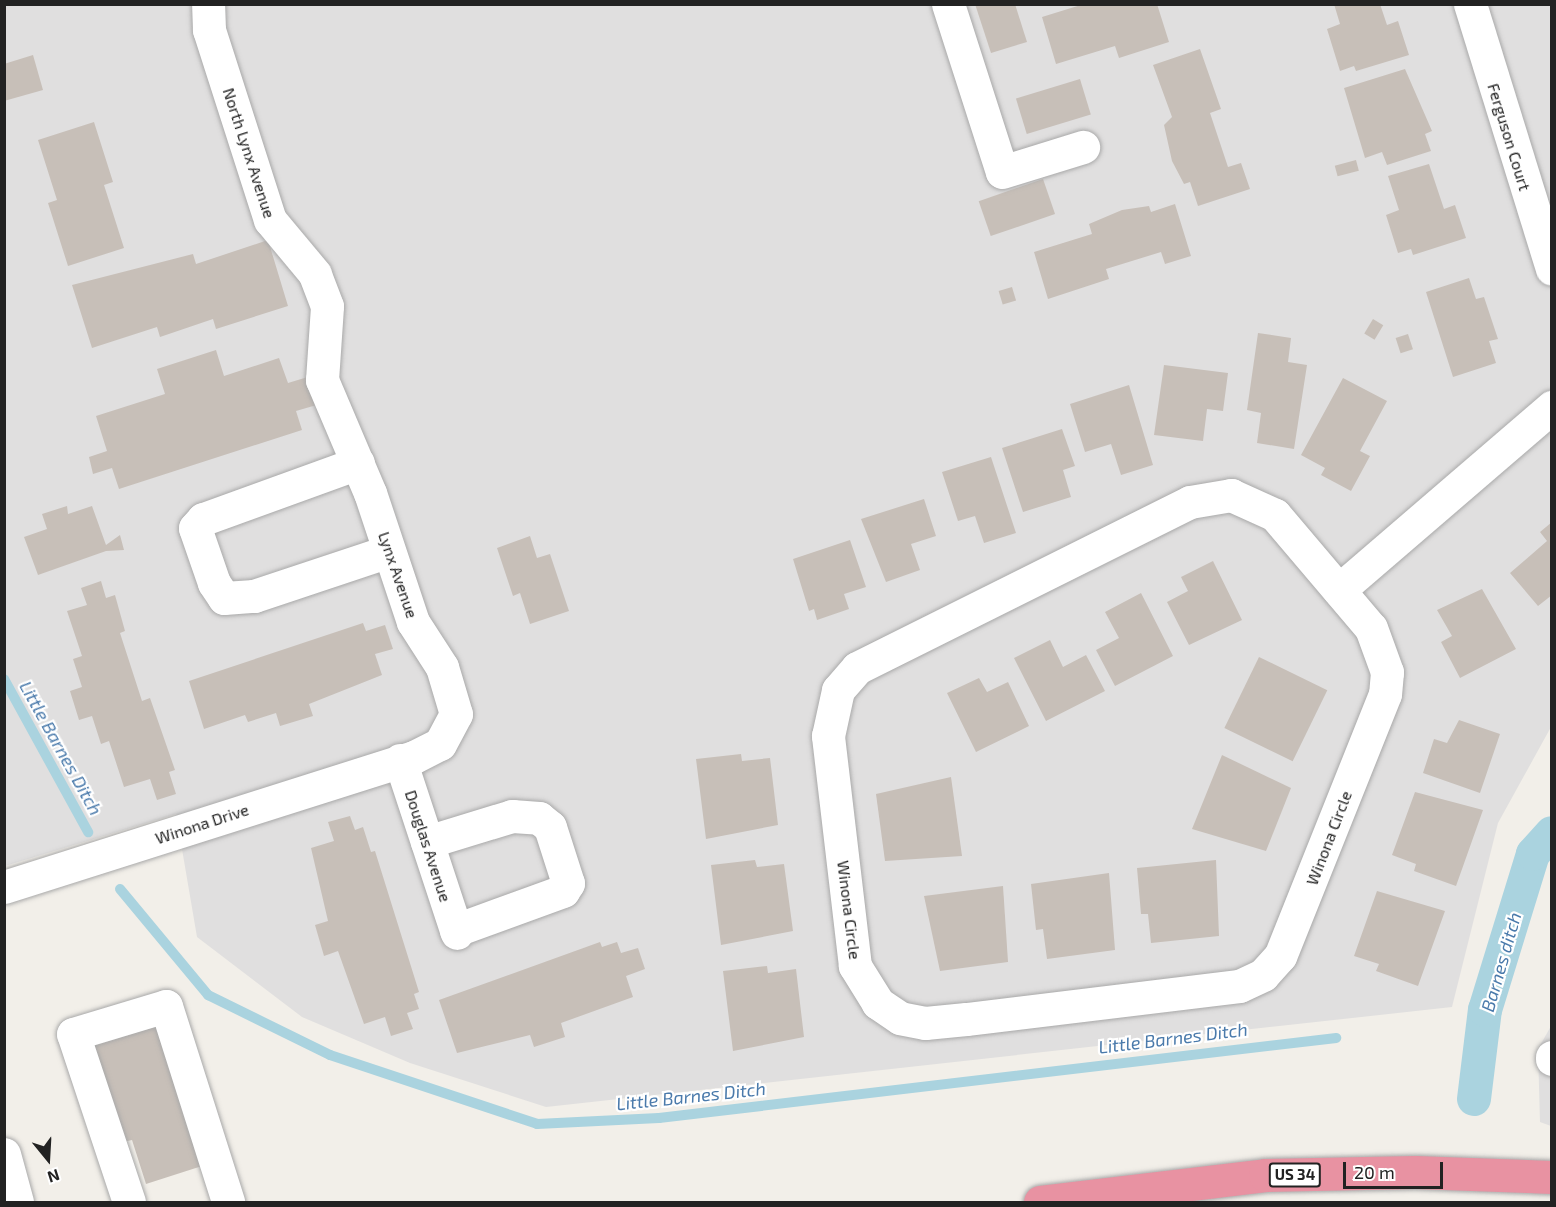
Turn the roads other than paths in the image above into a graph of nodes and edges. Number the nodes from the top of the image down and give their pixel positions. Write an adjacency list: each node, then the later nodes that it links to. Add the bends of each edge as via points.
1 (208, 4): 7 (street, North Lynx Avenue, via 209,30 270,220 315,274 327,306 322,380)
2 (948, 4): 4 (street, via 1002,172)
3 (1470, 4): 5 (street, Ferguson Court)
4 (1083, 147)
5 (1551, 269)
6 (1551, 407): 10 (street)
7 (357, 464): 8 (street, North Lynx Avenue); 9 (street, via 203,519 195,528 214,583 224,598 254,596)
8 (370, 493): 9 (street, Lynx Avenue)
9 (389, 551): 11 (street, Lynx Avenue, via 413,622 442,667 456,714 440,744)
10 (1339, 590): 10 (street, Winona Circle, via 1275,514 1231,495 1203,498 857,668 838,690 828,736 855,966 878,1004 900,1018 925,1023 1239,986 1263,975 1288,943 1385,694 1382,649)
11 (400, 760): 12 (street, Douglas Avenue); 13 (street, Winona Drive)
12 (427, 842): 12 (street, Douglas Avenue, via 457,931 563,891 568,883 550,827 539,818 512,816)
13 (4, 887)
14 (4, 1154): 16 (street)
15 (1551, 1177): 19 (highway, US 34, via 1415,1172 1265,1175)
16 (17, 1203)
17 (129, 1203): 18 (street, via 73,1034 166,1006)
18 (228, 1203)
19 (1040, 1203)

